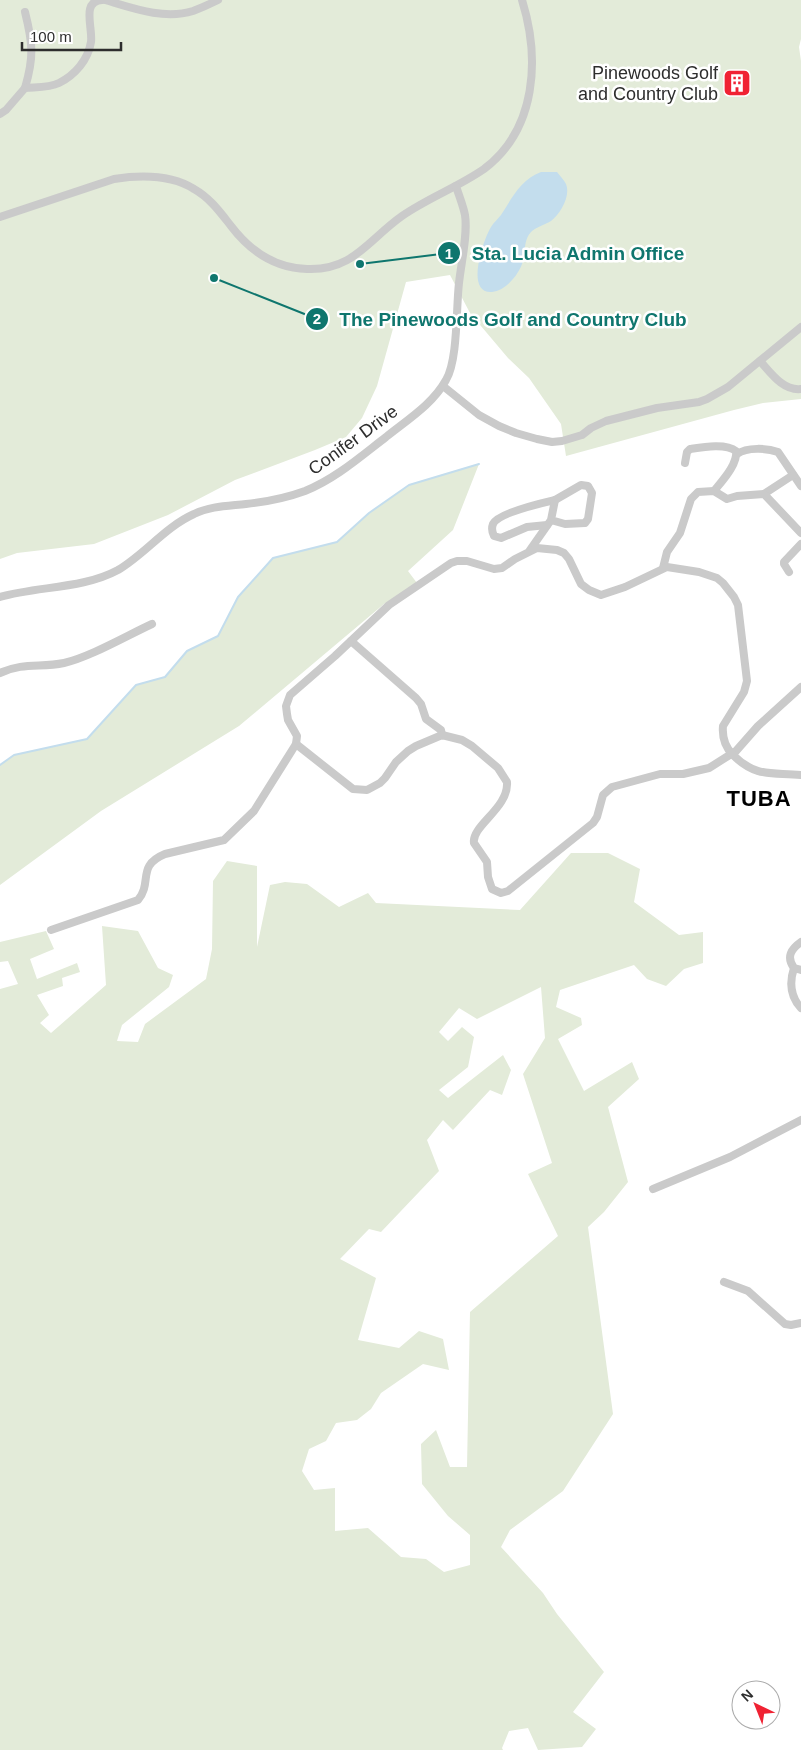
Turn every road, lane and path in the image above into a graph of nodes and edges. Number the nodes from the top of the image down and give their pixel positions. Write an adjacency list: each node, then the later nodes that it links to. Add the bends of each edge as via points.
1 (104, 0): 4 (street, via 160,14 182,13); 6 (street, via 97,0 89,10 91,41 83,62 72,75 59,84)
2 (218, 0): 4 (street)
3 (522, 0): 8 (street, via 533,63 524,115 504,150 485,168)
4 (201, 3)
5 (25, 12): 6 (street, via 32,50)
6 (25, 88): 7 (street)
7 (0, 114)
8 (456, 186): 9 (street, via 406,214 349,260 338,266 322,268 285,267 263,257 245,242 208,199 194,188 168,179 132,176 114,179); 12 (street, Conifer Drive, via 465,216 464,248 451,370)
9 (0, 217)
10 (801, 326): 11 (street)
11 (760, 361): 12 (street, via 728,387 699,402 627,415 606,421 582,435 552,442 500,426 479,415); 13 (street, via 782,384)
12 (442, 386): 27 (street, Conifer Drive, via 418,412 321,484 280,498 194,513 117,570 85,581)
13 (801, 389)
14 (737, 454): 15 (street, via 734,448 690,449); 16 (street, via 745,450 778,452); 18 (street)
15 (685, 463)
16 (793, 475): 17 (street); 19 (street)
17 (801, 486)
18 (714, 491): 19 (street, via 727,499); 25 (street, via 698,492 693,496)
19 (764, 494): 22 (street)
20 (555, 500): 21 (street); 21 (street, via 581,485 588,486 592,493 585,523); 21 (street, via 499,518 492,525 492,530 494,536 501,538 527,527)
21 (549, 523): 24 (street)
22 (801, 533)
23 (801, 544): 26 (street, via 784,562)
24 (528, 552): 25 (street, via 547,548 564,553 581,584 601,595); 29 (street, via 502,568 457,561 451,563 390,606)
25 (663, 568): 34 (street, via 684,569 717,578 729,589 738,605 747,681 744,692 723,726 724,739)
26 (789, 572)
27 (0, 597)
28 (152, 624): 30 (street, via 64,663 15,666)
29 (351, 641): 32 (street, via 416,698 426,719 441,730); 33 (street, via 290,695 286,706 288,720 297,736)
30 (0, 673)
31 (801, 687): 34 (street)
32 (442, 735): 33 (street, via 408,751 385,778 367,790 353,789); 34 (street, via 472,746 506,778 505,795 473,839 487,862 492,889 501,893 508,891 592,823 603,795 612,786 660,774 703,771)
33 (296, 744): 36 (street, via 254,810 224,840 157,857 150,864 138,900)
34 (732, 754): 35 (street, via 745,766 759,772)
35 (801, 775)
36 (51, 930)
37 (801, 942): 38 (street, via 790,954 790,964)
38 (797, 969): 39 (street, via 791,990)
39 (801, 1008)
40 (801, 1120): 41 (street)
41 (654, 1189)
42 (724, 1282): 43 (street, via 748,1291 785,1324)
43 (801, 1323)

